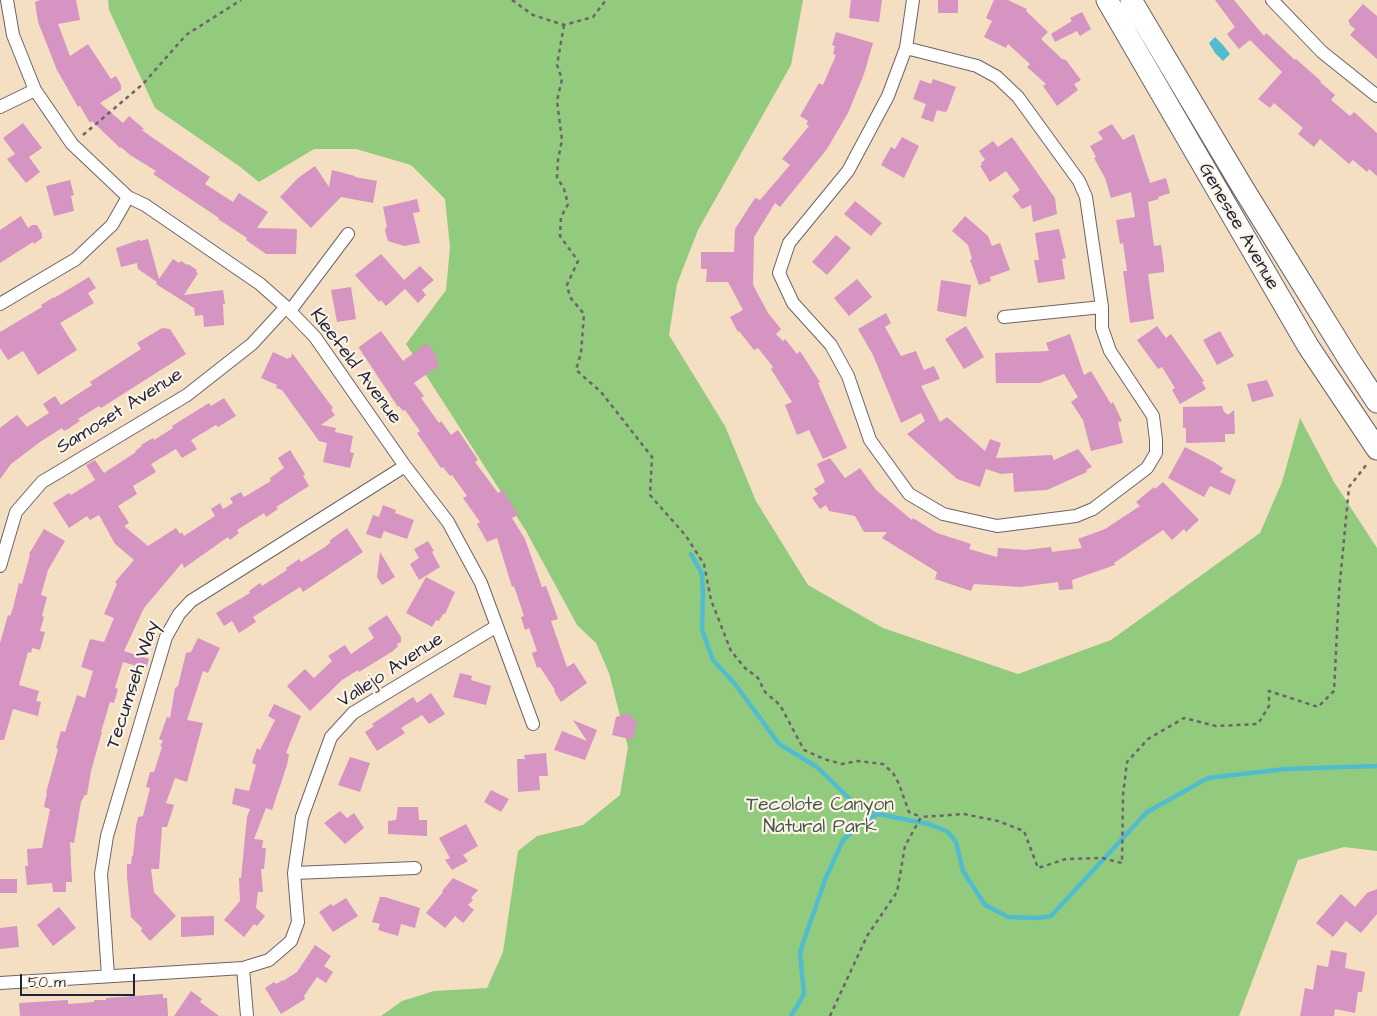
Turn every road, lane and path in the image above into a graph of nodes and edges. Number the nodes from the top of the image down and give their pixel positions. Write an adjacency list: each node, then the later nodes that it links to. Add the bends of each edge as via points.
1 (7, 0): 11 (street, Kleefeld Avenue, via 13,35)
2 (241, 0): 14 (path, via 186,35 143,84)
3 (512, 0): 9 (path, via 533,15)
4 (606, 0): 9 (path, via 594,16)
5 (913, 0): 10 (street)
6 (1107, 0): 22 (main road, Genesee Avenue)
7 (1131, 0): 21 (main road, Genesee Avenue, via 1252,203)
8 (1272, 0): 12 (street, via 1322,52)
9 (564, 25): 27 (path, via 557,65 562,79 557,101 562,140 557,177 568,204 561,217 560,236 578,261 567,285 570,297 584,314 581,353 576,370 601,392 652,457 650,495 686,536 704,564 711,600 731,651 780,705 804,750 842,764 858,760 883,764 899,784 909,812)
10 (906, 48): 18 (street, via 976,66 997,77 1018,97 1079,181 1086,197); 18 (street, via 888,96 848,170 789,243 780,273 793,303 831,345 848,376 870,440 909,494 943,514 997,526 1076,516 1093,509 1147,468 1156,454 1153,416 1110,351 1102,328)
11 (35, 90): 13 (street); 14 (street, Kleefeld Avenue)
12 (1377, 96)
13 (0, 107)
14 (72, 144): 15 (street, Kleefeld Avenue)
15 (128, 196): 17 (street, via 112,225 76,259); 19 (street, Kleefeld Avenue, via 260,284)
16 (348, 234): 19 (street, Samoset Avenue)
17 (0, 304)
18 (1102, 307): 20 (street)
19 (288, 309): 23 (street, Kleefeld Avenue, via 315,337); 24 (street, Samoset Avenue, via 252,344 187,395 42,482 16,512)
20 (1004, 317)
21 (1377, 402)
22 (1374, 456): 27 (path, via 1349,487 1334,691 1318,707 1269,691 1268,706 1258,724 1216,726 1184,718 1148,739 1127,762 1122,863 1102,858 1066,859 1038,868 1024,831 998,821 964,814)
23 (405, 466): 25 (street, Kleefeld Avenue, via 448,522 481,583); 31 (street, Tecumseh Way, via 191,601 179,614 166,637 107,836 101,874)
24 (0, 566)
25 (497, 626): 26 (street, Kleefeld Avenue); 29 (street, Vallejo Avenue, via 353,713 331,737 302,817)
26 (533, 724)
27 (920, 817): 34 (path, via 905,846 898,892 867,936)
28 (416, 868): 29 (street)
29 (294, 873): 30 (street, Vallejo Avenue, via 298,922 291,942 269,960)
30 (243, 968): 31 (street, Vallejo Avenue); 33 (street)
31 (108, 976): 32 (street, Vallejo Avenue)
32 (0, 983)
33 (246, 1016)
34 (830, 1016)

